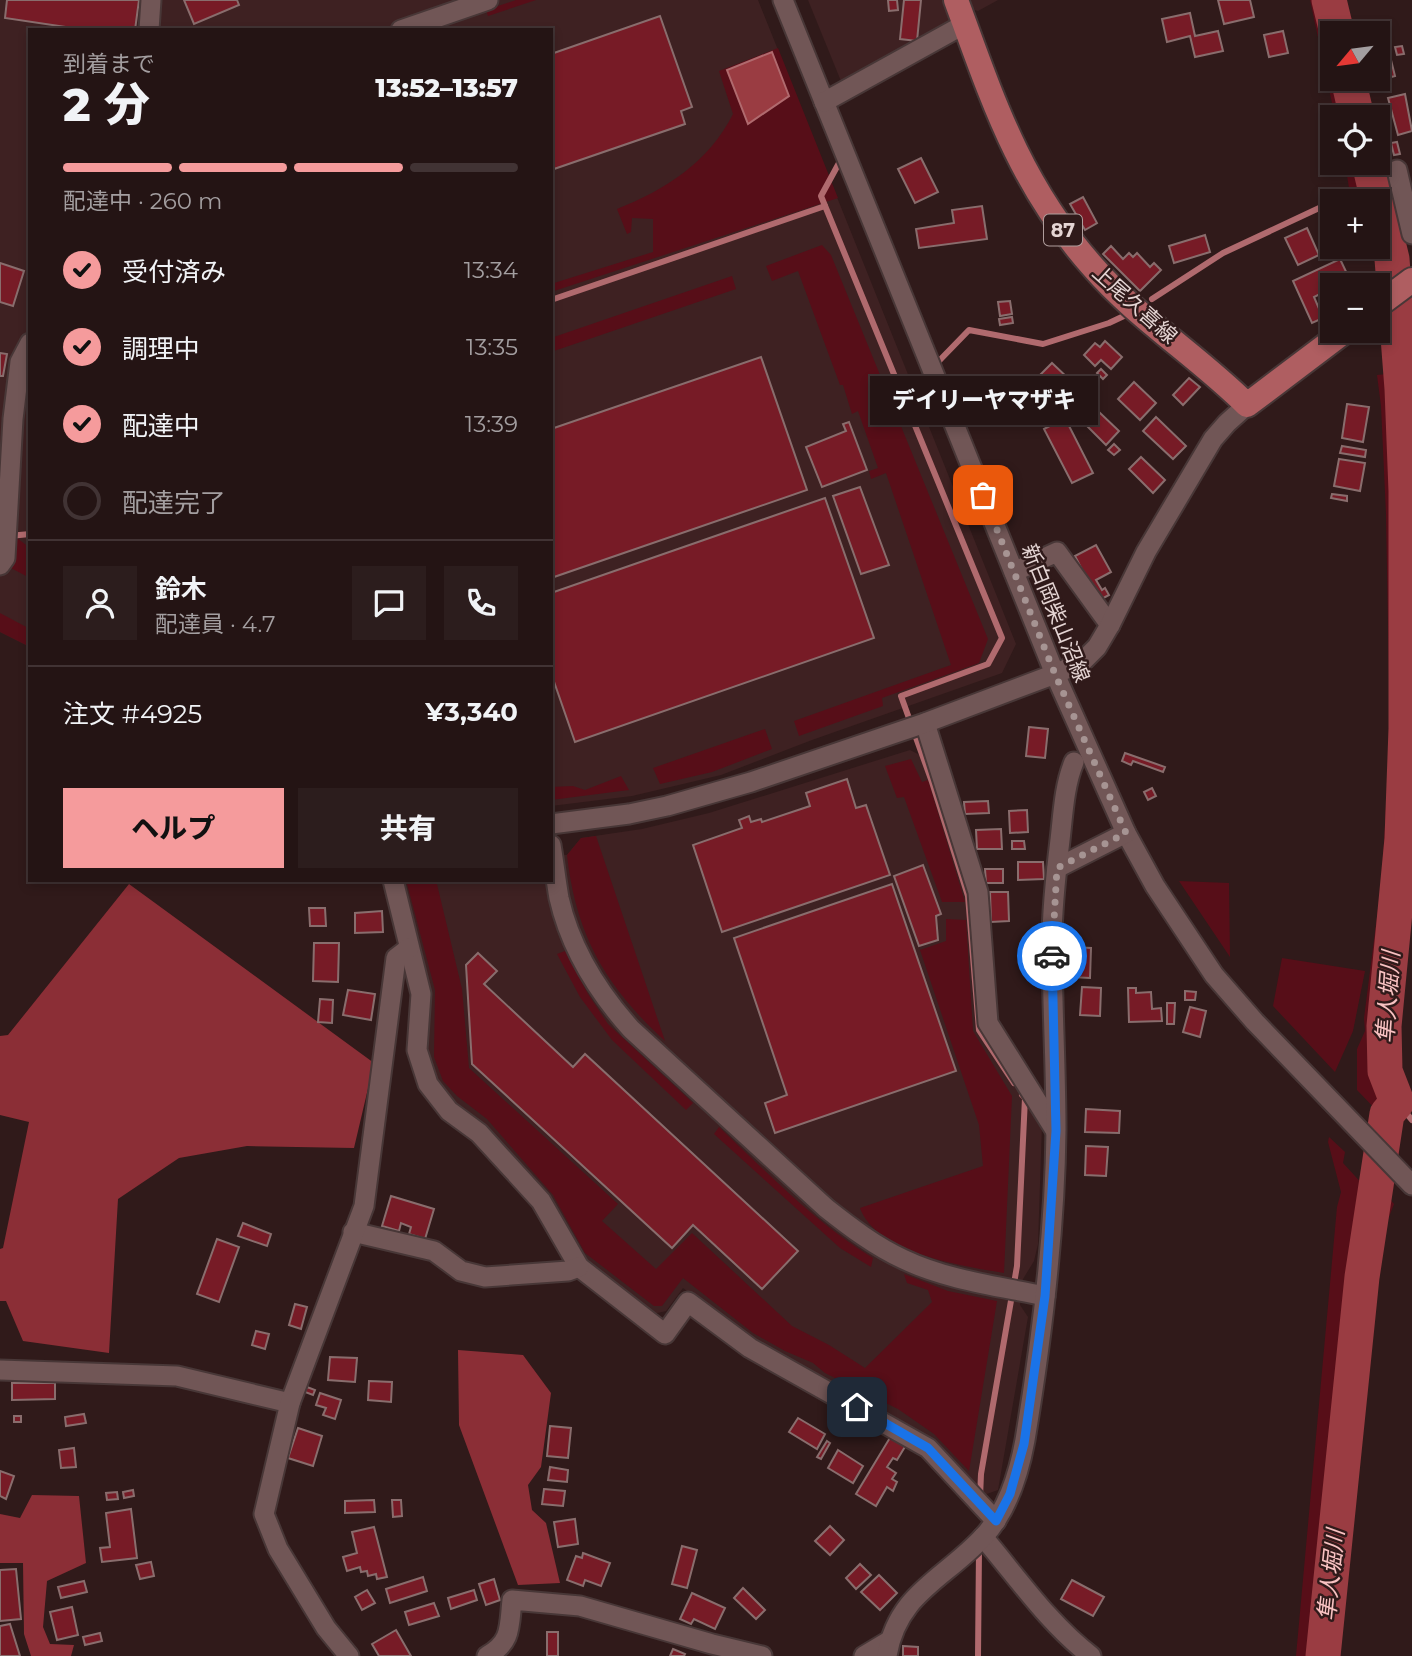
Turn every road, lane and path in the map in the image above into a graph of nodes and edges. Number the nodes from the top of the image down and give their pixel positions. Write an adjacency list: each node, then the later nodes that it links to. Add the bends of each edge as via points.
1 (151, 0): 6 (street)
2 (488, 0): 7 (street)
3 (783, 0): 8 (street, 新白岡柴山沼線)
4 (956, 0): 5 (main road, 上尾久喜線 / 87)
5 (965, 24): 8 (street); 15 (main road, 上尾久喜線 / 87, via 1014,151 1056,221 1123,297)
6 (149, 28)
7 (407, 28)
8 (824, 102): 17 (street, 新白岡柴山沼線)
9 (1397, 170): 10 (street)
10 (1412, 234)
11 (1412, 280): 12 (main road)
12 (1390, 296)
13 (1329, 343): 15 (main road)
14 (28, 347): 16 (street, via 20,362 5,558)
15 (1247, 405): 18 (street, via 1207,449 1146,552)
16 (0, 565)
17 (1014, 572): 18 (street, via 1057,552); 19 (street, 新白岡柴山沼線)
18 (1110, 625): 19 (street, via 1090,655)
19 (1055, 674): 20 (street); 23 (street, 新白岡柴山沼線)
20 (925, 723): 22 (street, via 706,795 629,814); 28 (street, via 978,892 988,1023)
21 (1074, 762): 25 (street)
22 (553, 824)
23 (1126, 833): 25 (street); 29 (street, 新白岡柴山沼線, via 1214,975)
24 (553, 858): 32 (street, via 568,929 611,1007 816,1199 848,1226 903,1259 967,1281)
25 (1057, 868): 28 (street, via 1052,937)
26 (394, 882): 27 (street)
27 (410, 948): 30 (street, via 396,958 364,1206); 31 (street, via 421,994 417,1049 428,1084 449,1111 479,1133 541,1201)
28 (1056, 1131): 32 (street)
29 (1410, 1183)
30 (353, 1232): 31 (street, via 434,1251 461,1271 485,1277); 34 (street)
31 (579, 1267): 35 (street, via 665,1335 688,1302 750,1348 928,1448)
32 (1045, 1296): 35 (street, via 1024,1444 1010,1494)
33 (0, 1370): 34 (street, via 177,1376)
34 (290, 1404): 38 (street, via 264,1514 278,1549 326,1628)
35 (996, 1521): 36 (street)
36 (983, 1537): 37 (street, via 911,1601 894,1627); 42 (street, via 1051,1618)
37 (888, 1649): 41 (street)
38 (349, 1656)
39 (487, 1656): 40 (street, via 500,1649 508,1637 512,1600 580,1606)
40 (762, 1656)
41 (864, 1656)
42 (1091, 1656)

